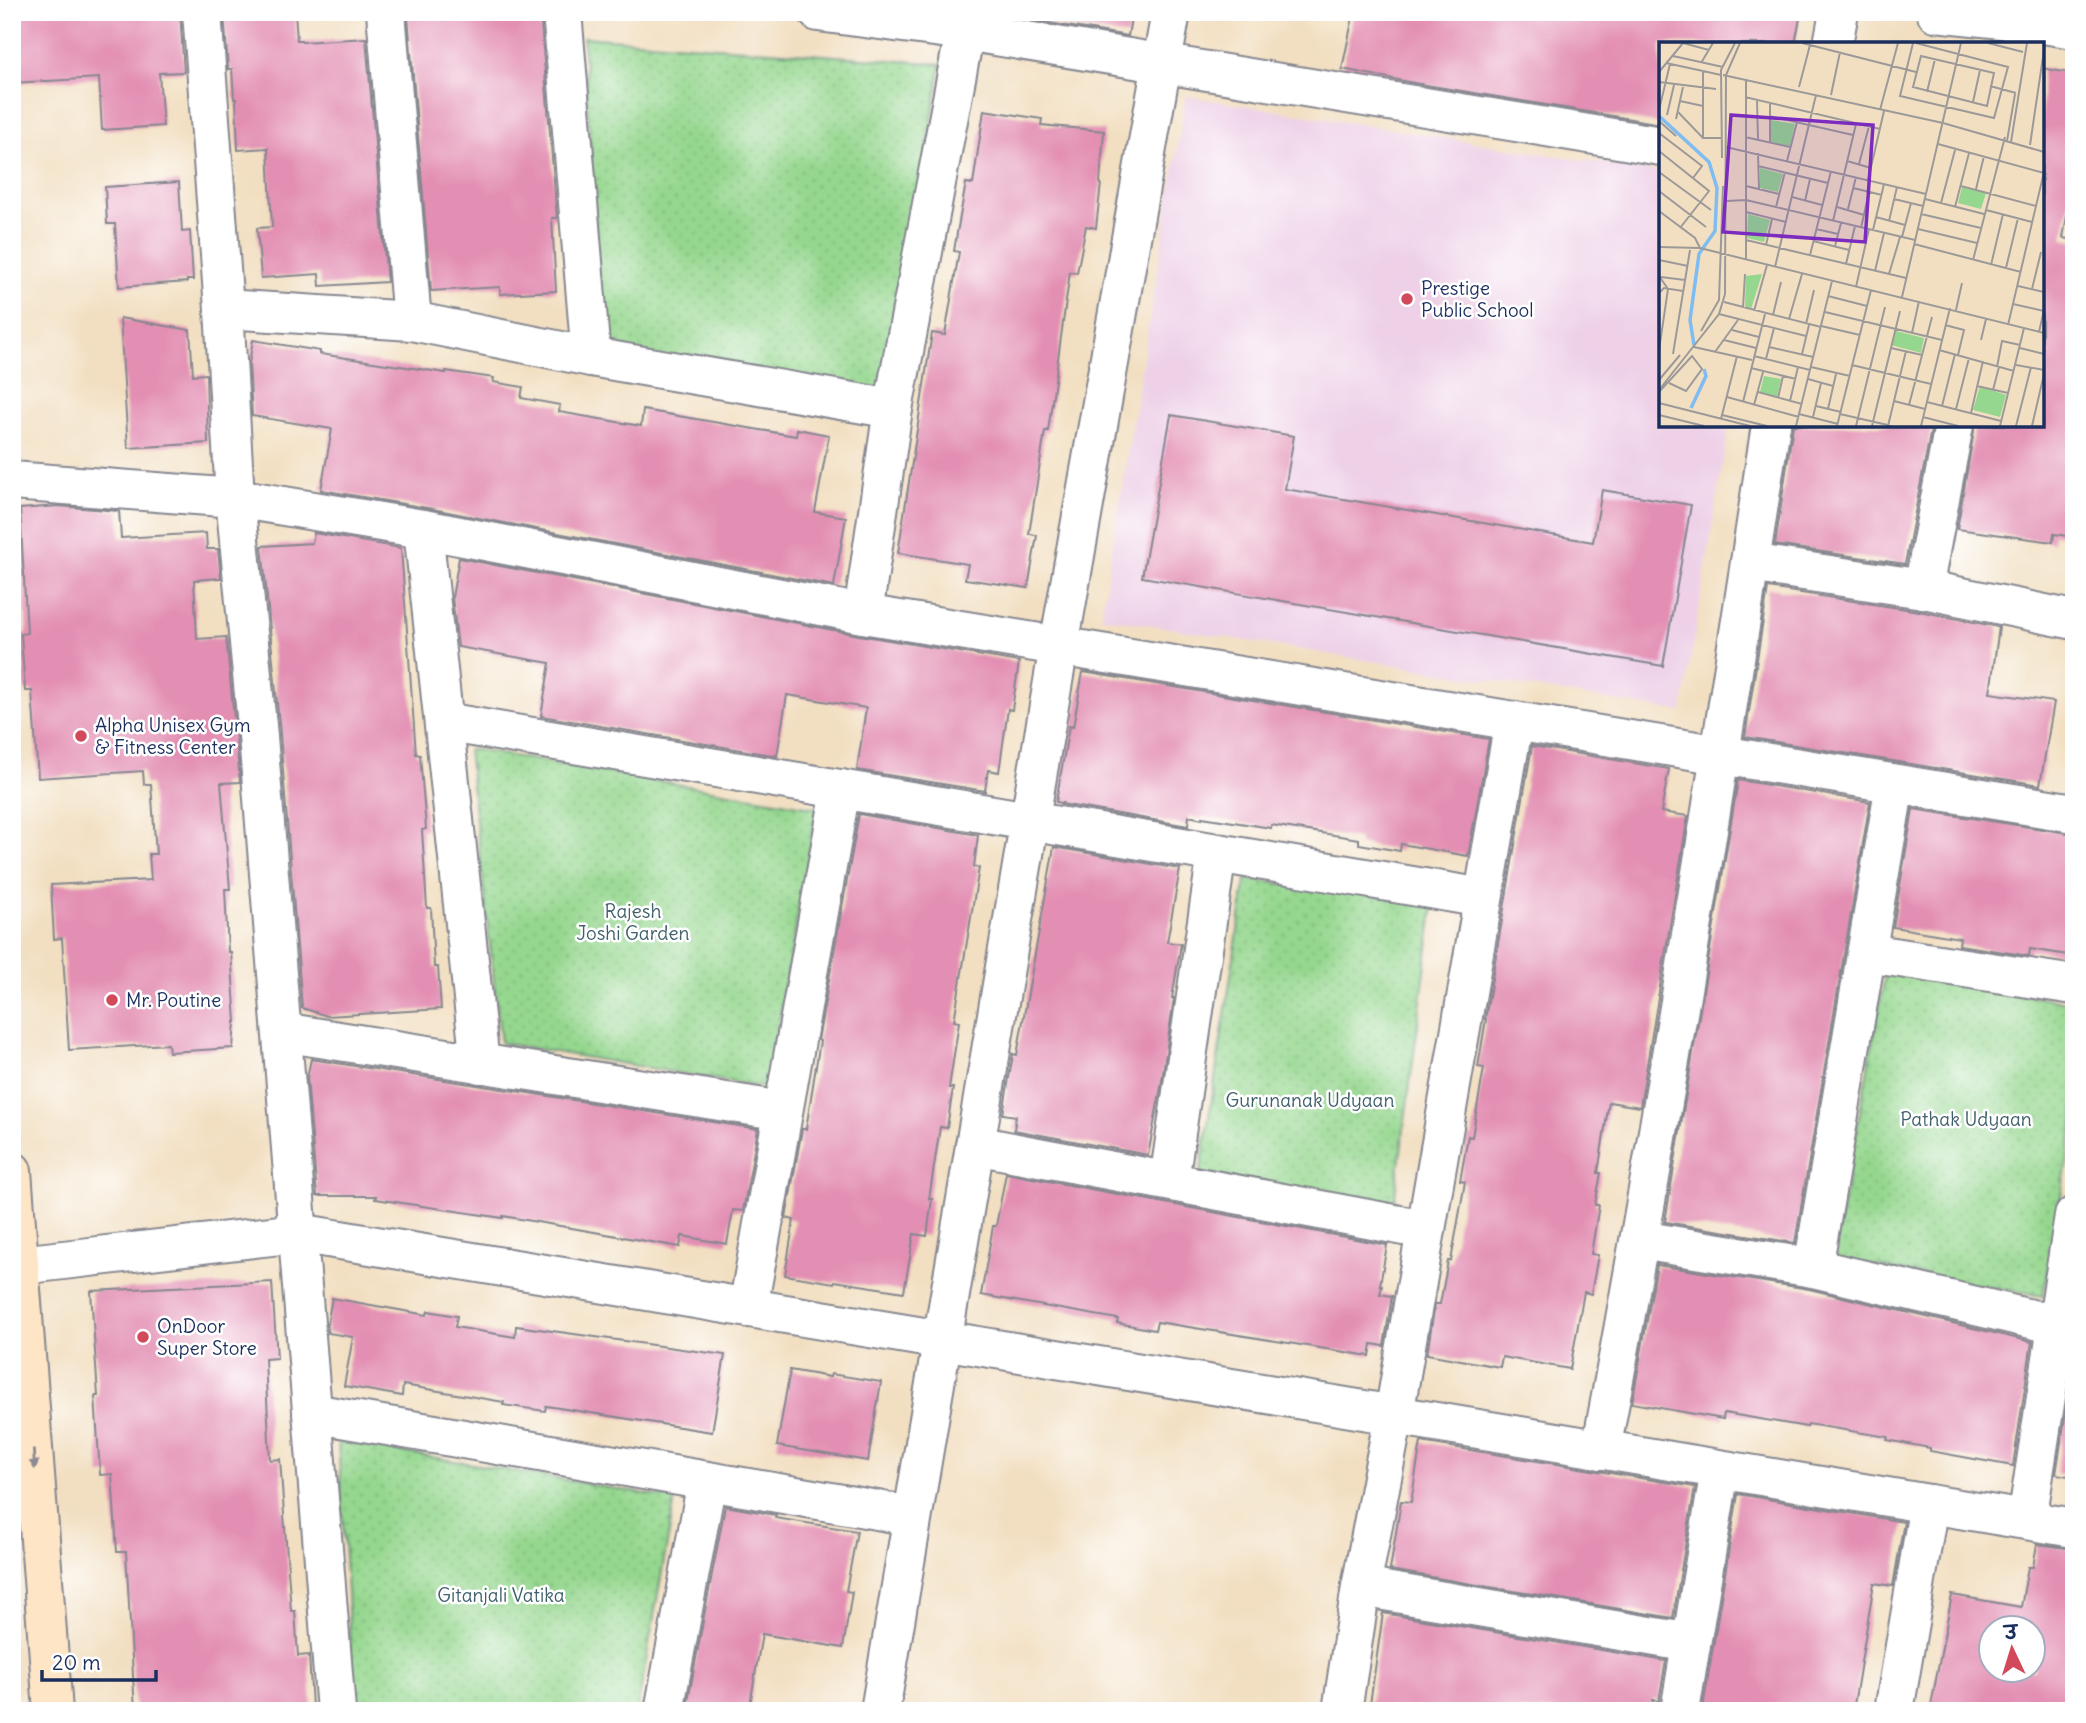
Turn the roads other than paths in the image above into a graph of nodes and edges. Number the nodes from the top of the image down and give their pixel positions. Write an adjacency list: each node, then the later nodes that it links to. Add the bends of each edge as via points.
1 (202, 12): 14 (street)
2 (386, 12): 15 (street)
3 (562, 12): 16 (street)
4 (818, 12): 9 (street)
5 (1171, 12): 12 (street)
6 (1839, 12): 11 (street)
7 (1937, 12): 10 (street)
8 (2074, 29): 10 (street)
9 (965, 32): 12 (street); 17 (street)
10 (2027, 33)
11 (1833, 42)
12 (1163, 63): 13 (street); 27 (street)
13 (1659, 146)
14 (224, 309): 15 (street); 21 (street)
15 (412, 321): 16 (street)
16 (591, 357): 17 (street)
17 (893, 409): 25 (street)
18 (1771, 427): 23 (street)
19 (1954, 427): 24 (street)
20 (12, 481): 21 (street)
21 (235, 498): 22 (street); 39 (street)
22 (423, 528): 25 (street); 29 (street)
23 (1750, 563): 24 (street); 30 (street)
24 (1923, 589): 26 (street)
25 (863, 614): 27 (street)
26 (2074, 620)
27 (1059, 646): 28 (street); 34 (street)
28 (1514, 721): 30 (street); 36 (street)
29 (444, 722): 32 (street); 40 (street)
30 (1720, 755): 31 (street); 48 (street)
31 (1895, 784): 33 (street); 37 (street)
32 (841, 789): 34 (street); 41 (street)
33 (2074, 813)
34 (1029, 821): 35 (street); 42 (street)
35 (1217, 853): 36 (street); 44 (street)
36 (1483, 898): 46 (street)
37 (1868, 953): 38 (street); 50 (street)
38 (2074, 985)
39 (282, 1032): 40 (street); 47 (street)
40 (480, 1064): 41 (street)
41 (783, 1111): 51 (street)
42 (975, 1145): 44 (street); 53 (street)
43 (12, 1171): 49 (main road)
44 (1169, 1181): 46 (street)
45 (2074, 1216): 52 (street)
46 (1426, 1230): 55 (street)
47 (298, 1233): 49 (street); 51 (street); 54 (street)
48 (1640, 1240): 50 (street); 56 (street)
49 (20, 1265): 65 (main road, one-way to 65)
50 (1814, 1268): 52 (street)
51 (748, 1308): 53 (street)
52 (2057, 1325): 61 (street)
53 (942, 1340): 55 (street); 60 (street)
54 (312, 1413): 58 (street); 66 (street)
55 (1394, 1415): 56 (street); 63 (street)
56 (1601, 1450): 57 (street)
57 (1720, 1470): 59 (street); 64 (street)
58 (707, 1481): 60 (street); 67 (street)
59 (1929, 1504): 61 (street); 71 (street)
60 (912, 1516): 68 (street)
61 (2027, 1520): 62 (street)
62 (2074, 1528)
63 (1361, 1587): 64 (street); 69 (street)
64 (1691, 1643): 70 (street)
65 (54, 1711)
66 (336, 1711)
67 (664, 1711)
68 (880, 1711)
69 (1342, 1711)
70 (1680, 1711)
71 (1894, 1711)

